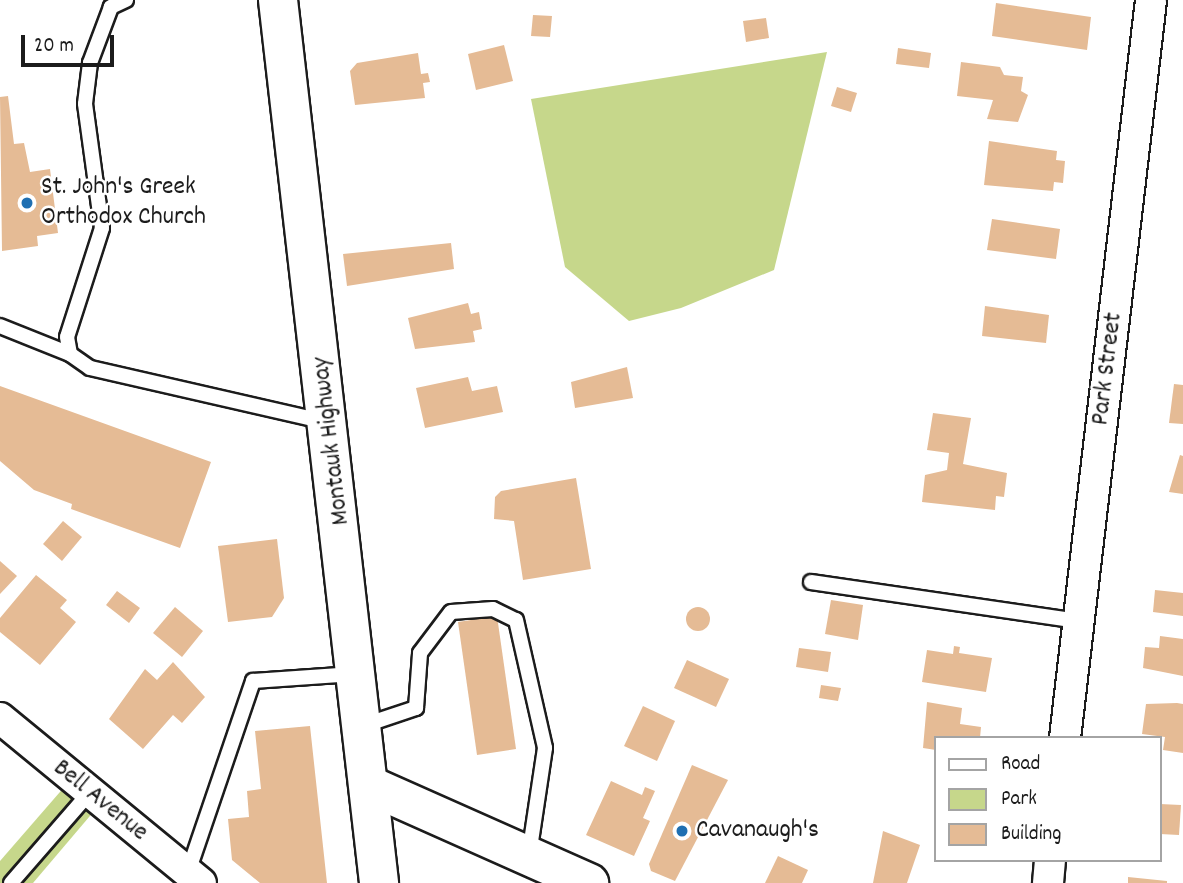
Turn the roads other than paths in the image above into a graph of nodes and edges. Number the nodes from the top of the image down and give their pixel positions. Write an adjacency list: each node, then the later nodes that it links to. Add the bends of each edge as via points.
1 (126, 0): 5 (lane, via 111,7 90,62 85,104 102,228 67,337)
2 (278, 0): 6 (main road, Montauk Highway)
3 (1151, 0): 8 (street, Park Street)
4 (0, 326): 5 (lane)
5 (70, 354): 6 (lane, via 90,368)
6 (330, 423): 9 (main road, Montauk Highway)
7 (811, 582): 8 (lane)
8 (1078, 621): 12 (street, Park Street)
9 (359, 673): 11 (main road, Montauk Highway); 17 (lane, via 253,681)
10 (0, 718): 14 (street, Bell Avenue)
11 (365, 725): 13 (main road, Montauk Highway); 15 (lane, via 416,708 420,653 452,612 493,609 516,620 545,747)
12 (1065, 736)
13 (371, 786): 15 (main road); 19 (main road, Montauk Highway)
14 (90, 792): 17 (street, Bell Avenue); 18 (lane)
15 (529, 856): 20 (main road)
16 (1050, 862): 21 (street)
17 (194, 878)
18 (11, 883)
19 (379, 883)
20 (589, 883)
21 (1048, 883)

